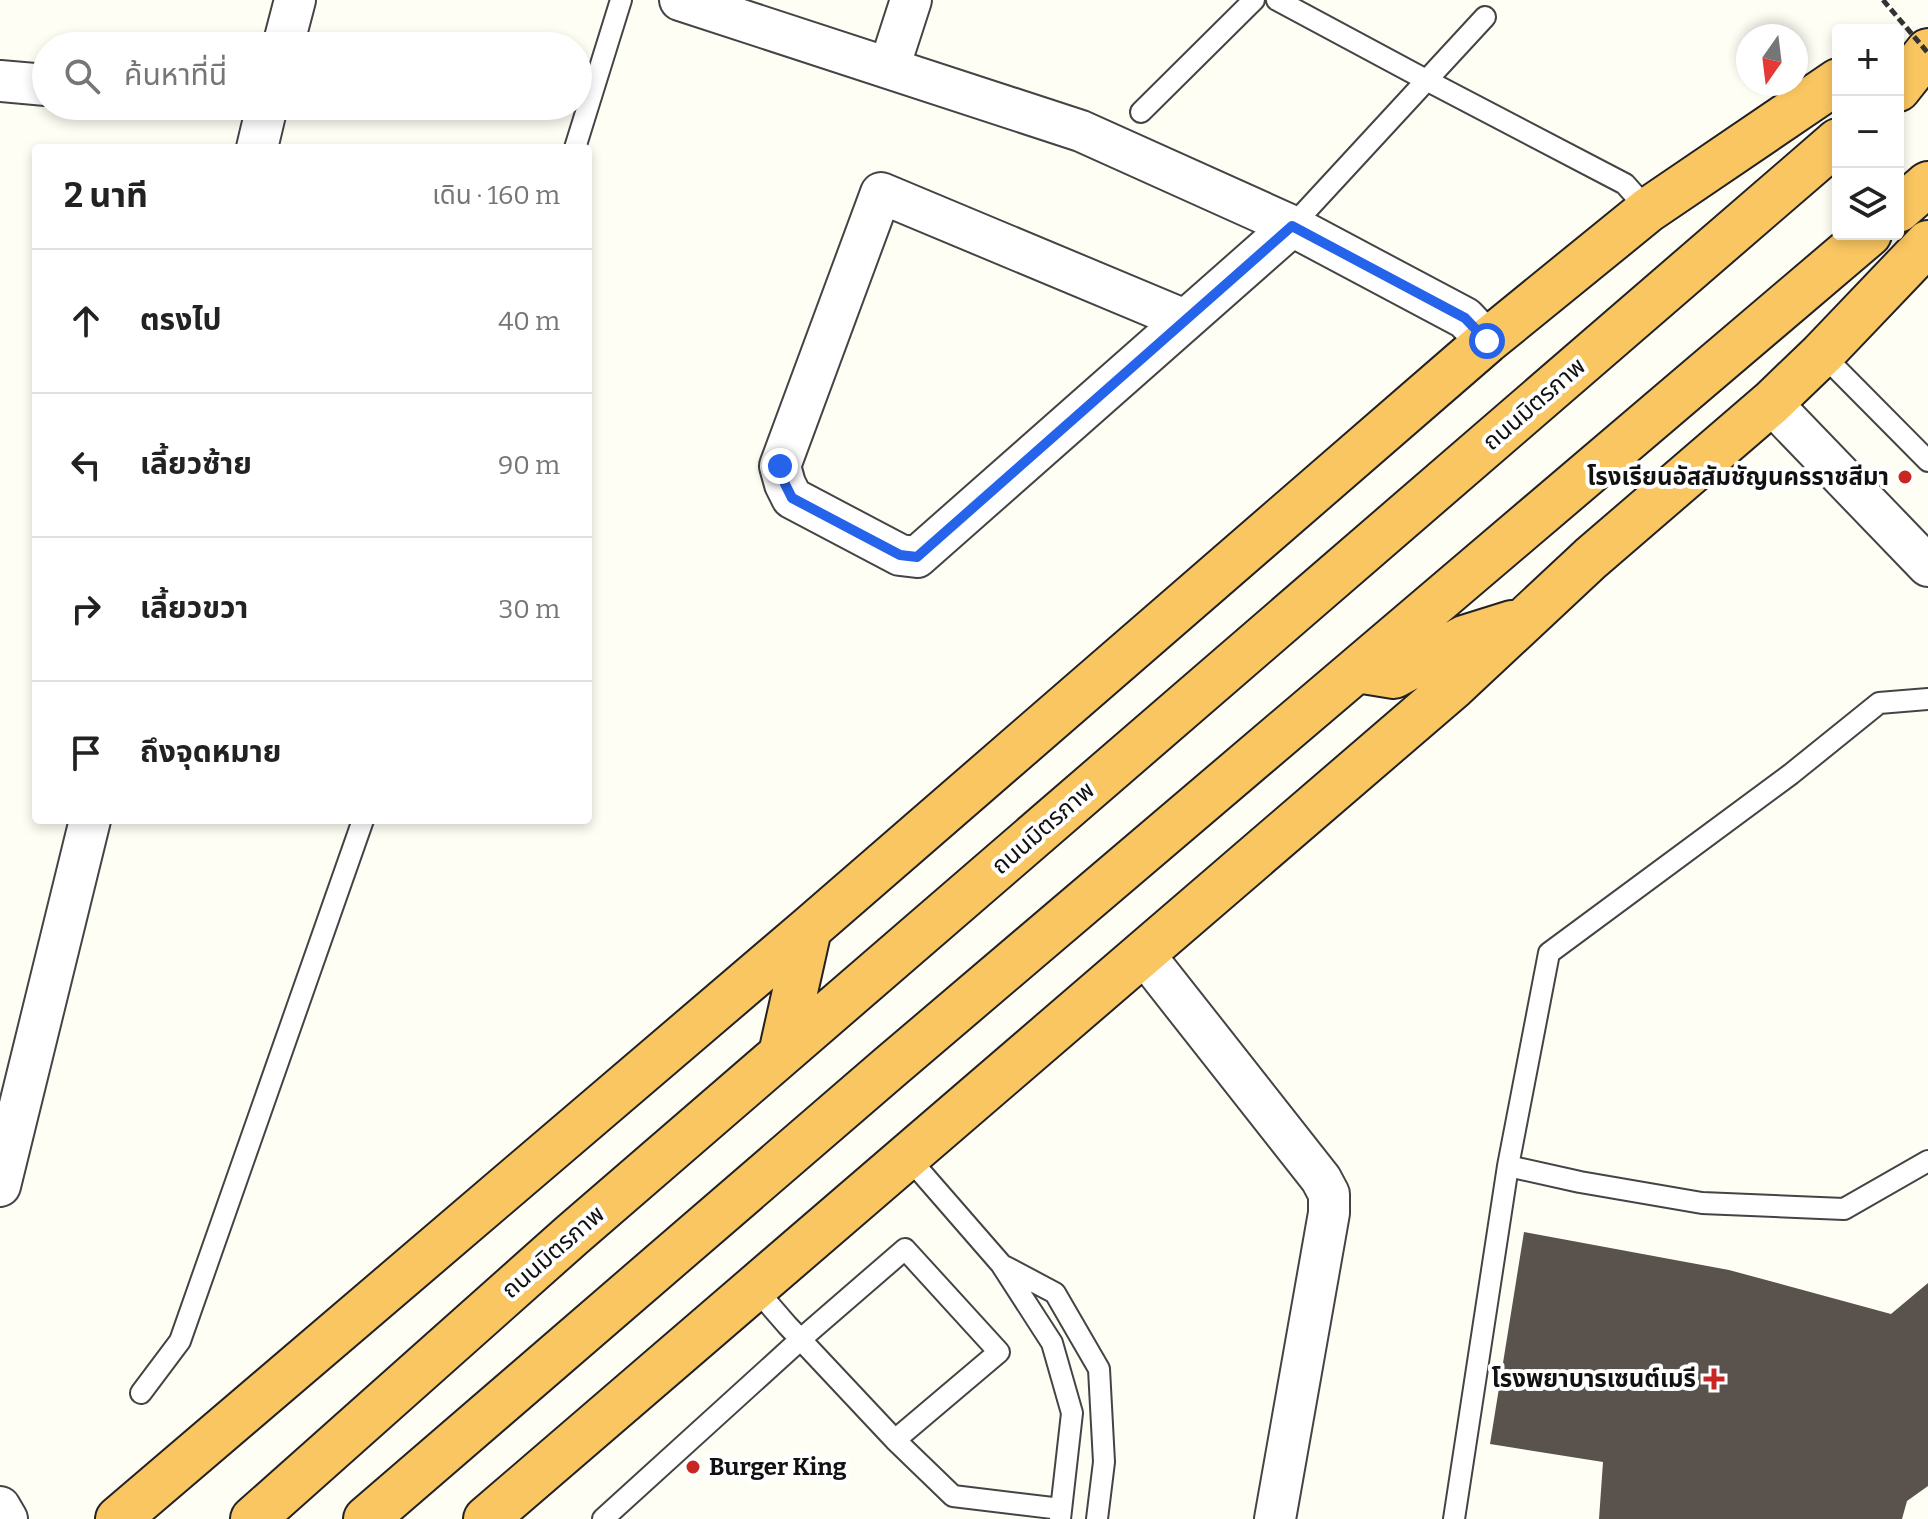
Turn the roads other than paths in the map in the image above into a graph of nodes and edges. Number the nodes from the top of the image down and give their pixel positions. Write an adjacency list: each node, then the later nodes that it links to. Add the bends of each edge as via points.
1 (295, 0): 8 (street)
2 (621, 0): 18 (lane)
3 (911, 0): 12 (street)
4 (1254, 0): 19 (lane)
5 (1277, 0): 14 (lane)
6 (692, 2): 12 (street)
7 (1485, 17): 14 (lane)
8 (287, 32)
9 (1928, 41): 10 (highway)
10 (1904, 45)
11 (1928, 52): 15 (highway)
12 (889, 68): 28 (street, via 1081,131)
13 (0, 81): 16 (street)
14 (1428, 81): 27 (lane, via 1625,184); 28 (lane)
15 (1904, 82)
16 (32, 84)
17 (1832, 85): 27 (highway)
18 (592, 93)
19 (1141, 112)
20 (264, 120): 22 (street)
21 (584, 120): 23 (lane)
22 (258, 144)
23 (576, 144)
24 (1832, 146): 44 (highway, ถนนมิตรภาพ)
25 (1928, 184): 26 (highway)
26 (1904, 205)
27 (1648, 210): 32 (highway)
28 (1292, 226): 31 (street); 32 (street, via 1465,318)
29 (1862, 240): 38 (highway)
30 (1928, 243): 33 (highway)
31 (1185, 320): 31 (street, via 881,193 780,466 785,484 792,498 900,555 917,557)
32 (1487, 341): 42 (highway)
33 (1822, 354): 34 (highway); 35 (lane)
34 (1771, 403): 36 (street); 37 (highway)
35 (1928, 461)
36 (1928, 566)
37 (1525, 619): 38 (highway, via 1464,638 1394,676); 43 (highway)
38 (1357, 670): 59 (highway)
39 (1928, 699): 47 (lane, via 1879,703 1549,953)
40 (89, 824): 48 (street)
41 (362, 824): 52 (lane, via 180,1341)
42 (809, 929): 44 (highway); 57 (highway)
43 (1143, 953): 45 (highway); 63 (street, via 1329,1194)
44 (781, 1054): 58 (highway, ถนนมิตรภาพ)
45 (907, 1156): 49 (lane); 50 (highway)
46 (1928, 1161): 47 (lane, via 1844,1209 1702,1203)
47 (1508, 1166): 64 (lane)
48 (0, 1186)
49 (1001, 1264): 55 (lane, via 1052,1343 1072,1413); 62 (lane, via 1055,1293 1099,1369 1104,1462)
50 (755, 1288): 51 (lane); 60 (highway)
51 (801, 1339): 53 (lane); 53 (lane, via 905,1249 999,1352); 61 (lane)
52 (141, 1393)
53 (895, 1440): 55 (lane, via 953,1496)
54 (0, 1507): 56 (street)
55 (1061, 1514)
56 (7, 1519)
57 (118, 1519)
58 (253, 1519)
59 (366, 1519)
60 (486, 1519)
61 (603, 1519)
62 (1097, 1519)
63 (1275, 1519)
64 (1454, 1519)

